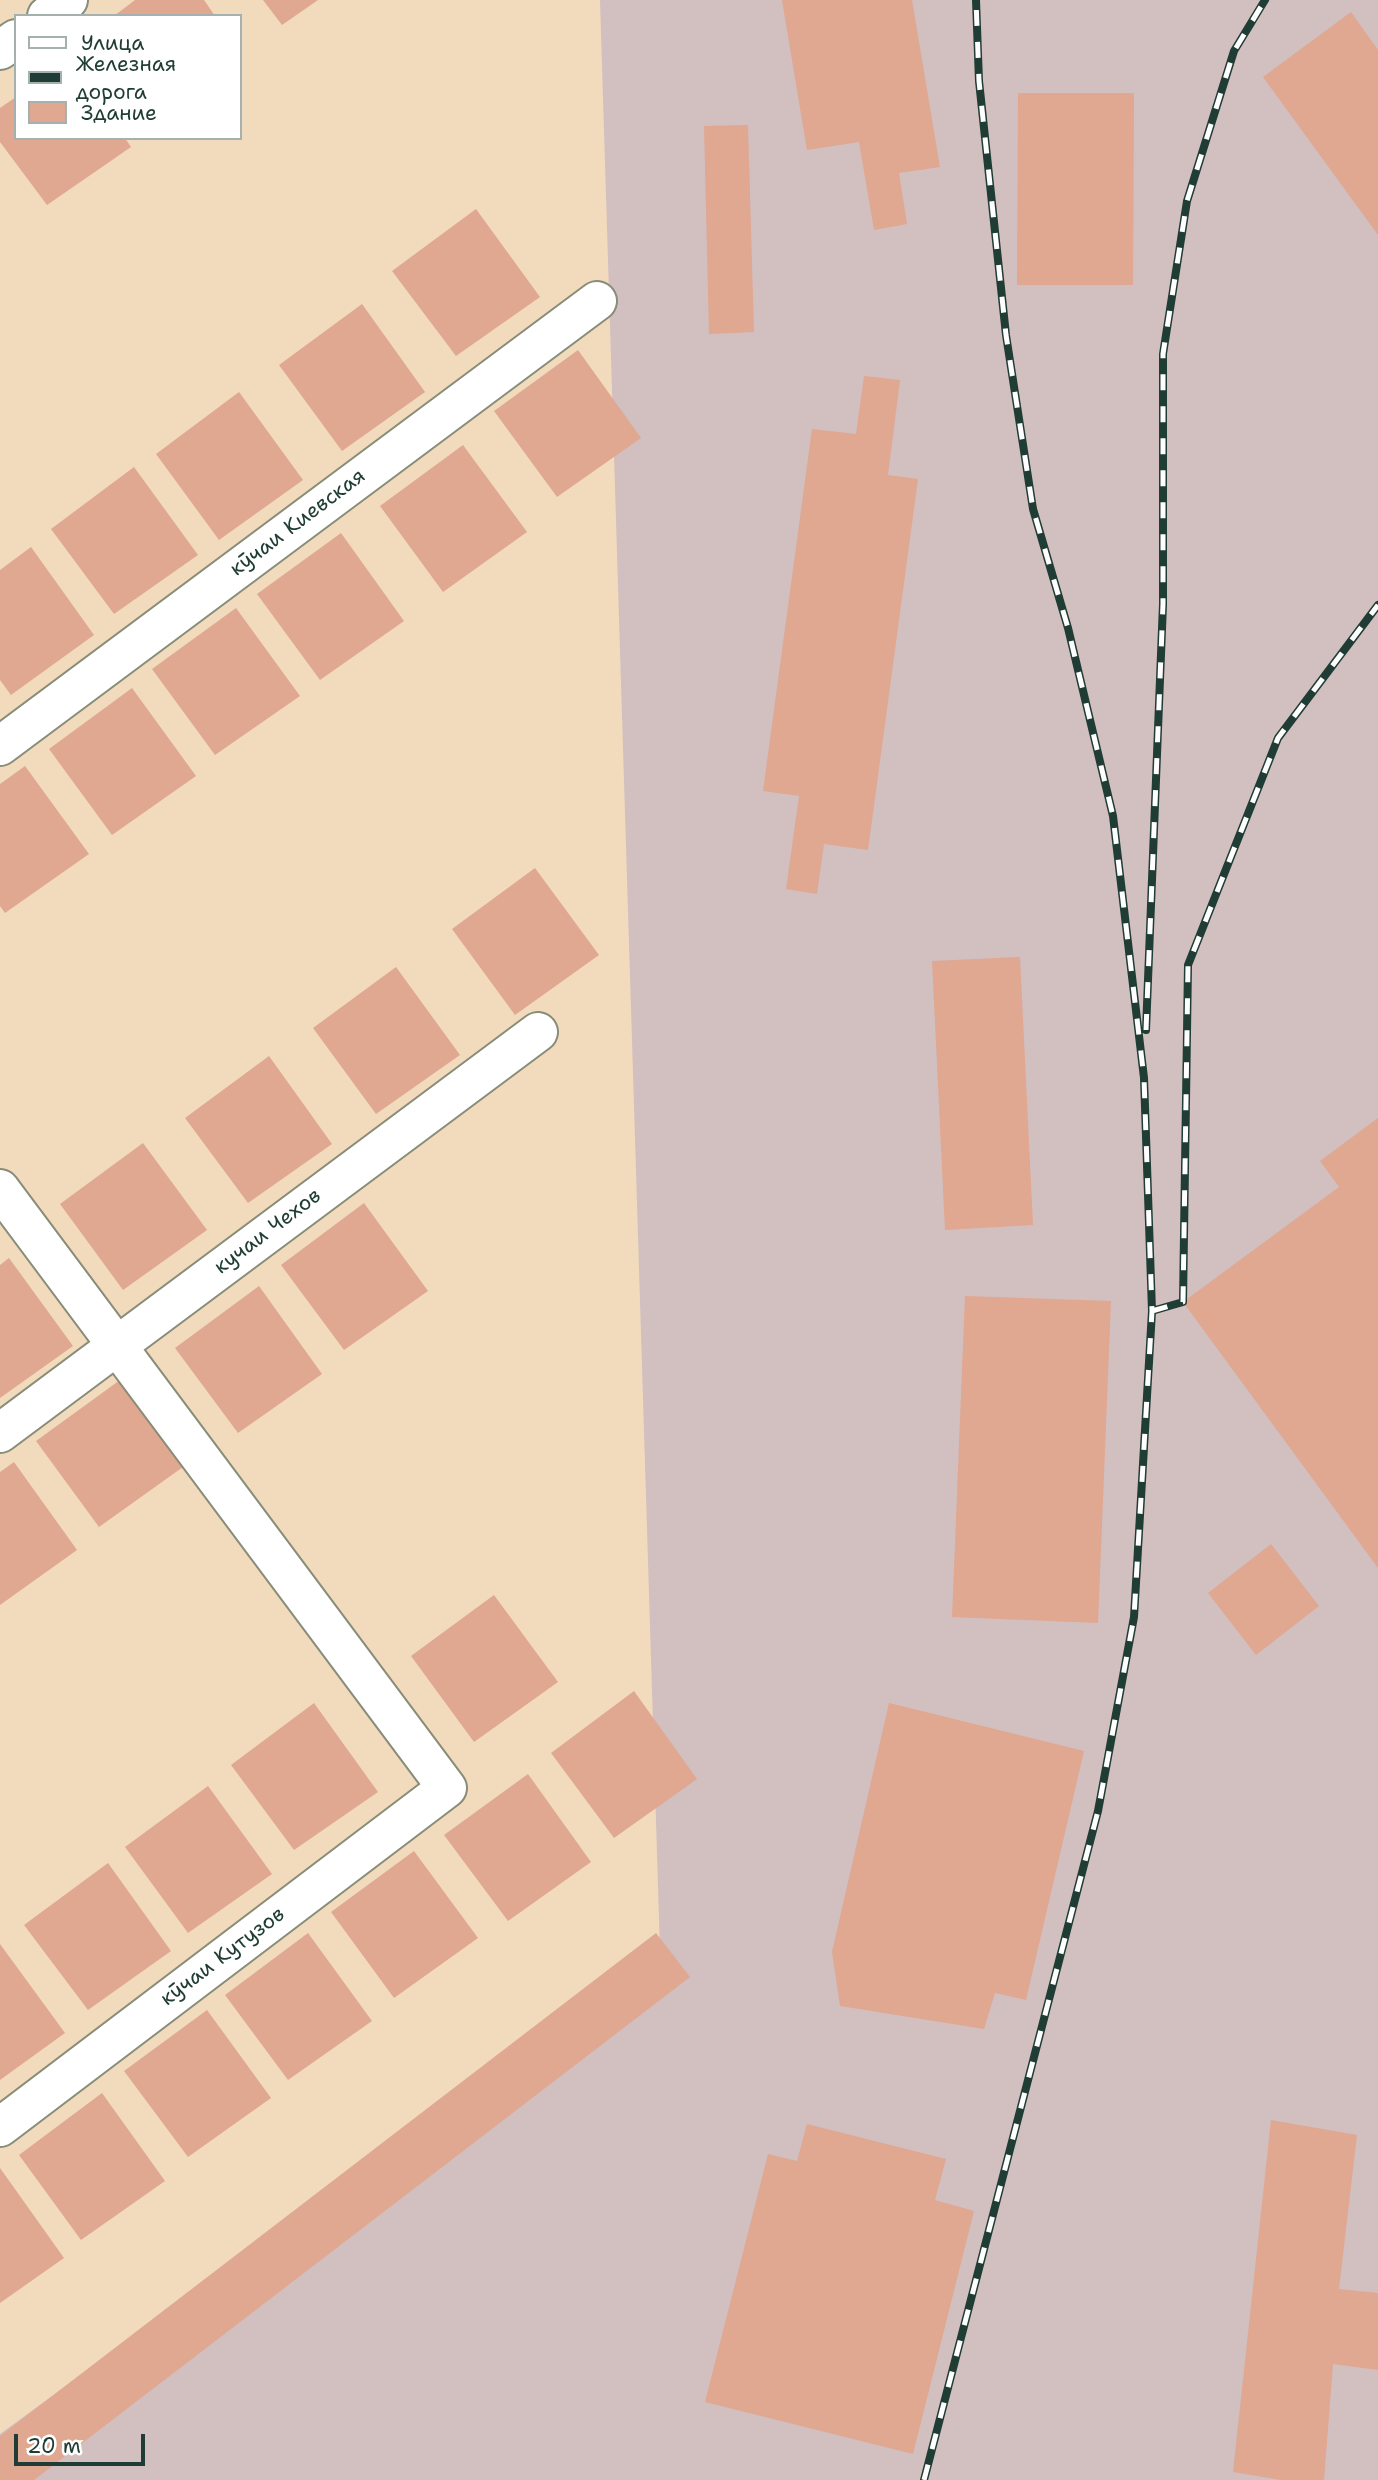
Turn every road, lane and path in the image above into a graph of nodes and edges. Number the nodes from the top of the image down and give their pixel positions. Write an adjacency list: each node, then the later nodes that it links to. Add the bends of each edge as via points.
1 (68, 0): 2 (street)
2 (50, 14)
3 (597, 301): 4 (street, кӯчаи Киевская)
4 (0, 746)
5 (538, 1032): 7 (street, кучаи Чехов)
6 (0, 1189): 7 (street)
7 (116, 1345): 8 (street, кучаи Чехов); 9 (street, кӯчаи Кутузов, via 447,1788)
8 (0, 1433)
9 (0, 2127)

